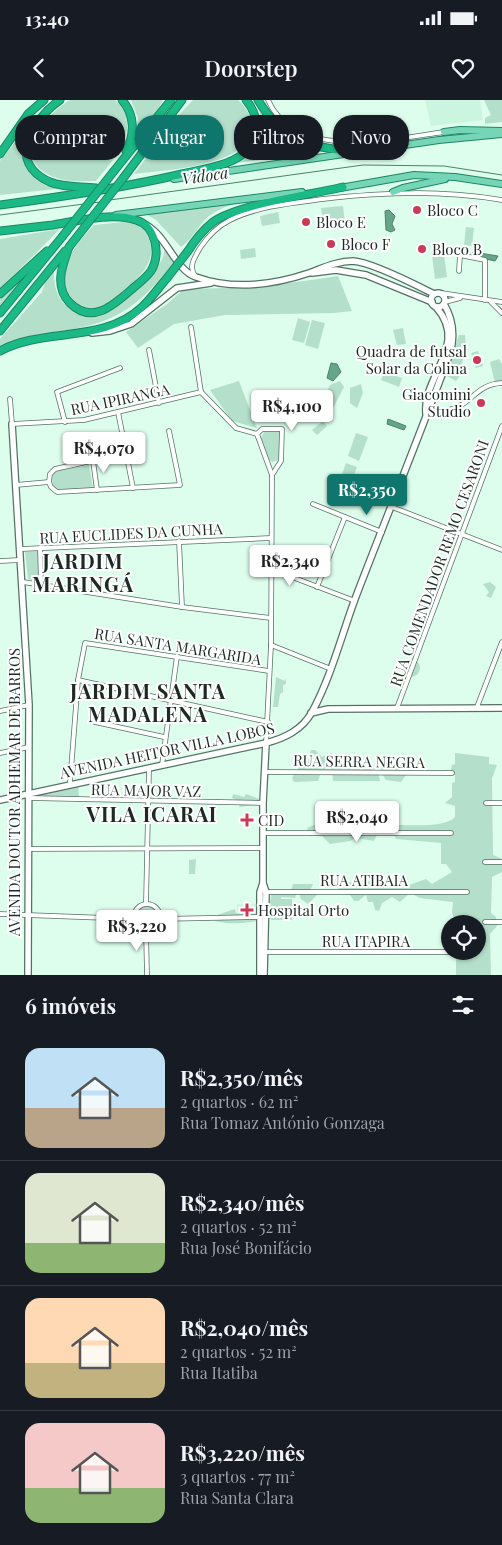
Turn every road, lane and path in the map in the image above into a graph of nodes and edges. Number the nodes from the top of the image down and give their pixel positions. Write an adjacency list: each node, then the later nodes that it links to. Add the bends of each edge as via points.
1 (44, 100): 16 (highway, via 28,114)
2 (60, 100): 24 (highway, via 30,132 27,152 31,165 50,182)
3 (122, 100): 19 (highway, via 131,116 133,129 130,143)
4 (171, 100): 19 (highway)
5 (182, 100): 10 (highway)
6 (186, 100): 11 (highway)
7 (246, 100): 22 (highway, via 257,127 252,144 242,155 224,164)
8 (258, 100): 15 (highway, via 280,130 299,142)
9 (268, 100): 12 (street, via 278,115 308,137 329,141 361,142)
10 (171, 115)
11 (171, 115)
12 (444, 132): 13 (main road)
13 (502, 133): 14 (main road)
14 (409, 144)
15 (333, 149)
16 (0, 154)
17 (333, 155): 22 (main road)
18 (136, 160): 32 (highway, bridge)
19 (115, 169): 31 (highway, bridge)
20 (455, 177): 21 (main road); 23 (main road, via 396,177); 25 (main road)
21 (502, 184)
22 (131, 186): 24 (highway)
23 (343, 187): 28 (main road); 53 (highway, bridge, via 222,217 205,229 142,307 117,323)
24 (106, 189): 27 (highway)
25 (393, 192): 26 (street, via 431,192); 34 (street, via 298,202 242,215 211,234)
26 (502, 200)
27 (0, 205)
28 (83, 219): 29 (highway, via 128,218); 30 (highway)
29 (146, 225): 32 (highway, via 155,244 151,271 104,311 82,311 65,298 60,276); 33 (street, via 157,233)
30 (0, 232)
31 (62, 237): 41 (highway); 50 (highway)
32 (69, 246): 52 (highway)
33 (178, 259): 34 (street, via 186,263); 39 (street, via 187,272)
34 (194, 260): 39 (street, via 192,271)
35 (352, 261): 36 (street); 38 (street); 42 (street)
36 (350, 271): 38 (street); 48 (street)
37 (459, 271): 44 (street, via 460,255 486,260)
38 (310, 272): 40 (street, via 254,284)
39 (196, 277): 40 (street)
40 (216, 282): 53 (street, via 176,288 140,318 121,328)
41 (0, 294)
42 (438, 294): 43 (street); 47 (street, AVENIDA HEITOR VILLA LOBOS); 48 (street)
43 (466, 298): 44 (street); 47 (street, via 454,298)
44 (485, 300): 45 (street)
45 (491, 301): 46 (street); 49 (street)
46 (502, 302)
47 (445, 303): 48 (street); 61 (street, AVENIDA HEITOR VILLA LOBOS, via 451,320 453,344)
48 (434, 305): 61 (street, AVENIDA HEITOR VILLA LOBOS, via 447,326 448,345)
49 (502, 313)
50 (0, 314)
51 (191, 327): 58 (street)
52 (0, 331)
53 (84, 333): 55 (highway, via 30,339)
54 (149, 350): 60 (street)
55 (0, 351)
56 (120, 368): 63 (street, via 57,392)
57 (502, 383): 61 (street, via 482,389 457,408)
58 (201, 392): 60 (street, RUA IPIRANGA); 67 (street, via 236,428)
59 (10, 399): 64 (street, AVENIDA DOUTOR ADHEMAR DE BARROS)
60 (159, 403): 62 (street, RUA IPIRANGA)
61 (428, 408): 76 (street, AVENIDA HEITOR VILLA LOBOS)
62 (118, 412): 63 (street, RUA IPIRANGA); 68 (street)
63 (65, 422): 64 (street, RUA IPIRANGA)
64 (12, 424): 72 (street, AVENIDA DOUTOR ADHEMAR DE BARROS)
65 (502, 426): 79 (street, RUA COMENDADOR REMO CESARONI)
66 (169, 431): 73 (street, via 180,485)
67 (257, 434): 70 (street); 70 (street, via 262,429 282,429 281,461)
68 (127, 453): 69 (street); 73 (street)
69 (92, 461): 71 (street, via 54,469); 74 (street)
70 (272, 475): 80 (street)
71 (50, 482): 72 (street); 74 (street, via 57,492)
72 (16, 485): 83 (street, AVENIDA DOUTOR ADHEMAR DE BARROS)
73 (134, 488): 74 (street)
74 (97, 490)
75 (313, 504): 77 (street)
76 (392, 506): 78 (street, AVENIDA HEITOR VILLA LOBOS); 79 (street)
77 (344, 517): 78 (street); 90 (street)
78 (382, 532): 91 (street, AVENIDA HEITOR VILLA LOBOS)
79 (461, 534): 84 (street); 102 (street, RUA COMENDADOR REMO CESARONI)
80 (271, 538): 81 (street, RUA EUCLIDES DA CUNHA); 87 (street)
81 (179, 541): 82 (street, RUA EUCLIDES DA CUNHA); 92 (street)
82 (40, 548): 83 (street, RUA EUCLIDES DA CUNHA); 89 (street)
83 (21, 549): 85 (street, AVENIDA DOUTOR ADHEMAR DE BARROS)
84 (502, 550)
85 (22, 560): 86 (street); 88 (street, AVENIDA DOUTOR ADHEMAR DE BARROS)
86 (0, 561)
87 (271, 570): 90 (street); 93 (street)
88 (23, 582): 89 (street); 101 (street, AVENIDA DOUTOR ADHEMAR DE BARROS)
89 (41, 585): 92 (street)
90 (317, 587): 91 (street)
91 (355, 601): 97 (street, AVENIDA HEITOR VILLA LOBOS)
92 (182, 607): 93 (street)
93 (271, 618): 95 (street)
94 (502, 642): 103 (street)
95 (271, 645): 97 (street); 98 (street)
96 (177, 656): 98 (street, RUA SANTA MARGARIDA); 99 (street, RUA SANTA MARGARIDA, via 85,643); 100 (street)
97 (331, 669): 106 (street, AVENIDA HEITOR VILLA LOBOS)
98 (269, 671): 108 (street)
99 (78, 680): 100 (street); 117 (street)
100 (169, 702): 108 (street); 109 (street)
101 (29, 704): 105 (street); 111 (street, AVENIDA DOUTOR ADHEMAR DE BARROS)
102 (396, 708): 103 (street); 106 (street, via 328,709)
103 (477, 708): 104 (street)
104 (502, 708)
105 (0, 710)
106 (312, 713): 110 (street, AVENIDA HEITOR VILLA LOBOS, via 296,731)
107 (95, 722): 109 (street)
108 (268, 722): 110 (street)
109 (164, 737): 113 (street)
110 (266, 743): 113 (street, AVENIDA HEITOR VILLA LOBOS); 115 (street)
111 (29, 747): 112 (street); 118 (street, AVENIDA DOUTOR ADHEMAR DE BARROS)
112 (0, 753)
113 (162, 765): 114 (street, AVENIDA HEITOR VILLA LOBOS)
114 (148, 768): 117 (street, AVENIDA HEITOR VILLA LOBOS); 120 (street)
115 (265, 772): 116 (street, RUA SERRA NEGRA); 121 (street)
116 (452, 773)
117 (70, 783): 118 (street, AVENIDA HEITOR VILLA LOBOS)
118 (28, 796): 119 (street, AVENIDA HEITOR VILLA LOBOS); 120 (street, RUA MAJOR VAZ); 128 (street, AVENIDA DOUTOR ADHEMAR DE BARROS)
119 (0, 800)
120 (148, 802): 121 (street, RUA MAJOR VAZ); 126 (street)
121 (263, 803): 125 (street)
122 (486, 803): 123 (street)
123 (502, 803)
124 (451, 833): 125 (street)
125 (263, 834): 127 (street)
126 (148, 847): 127 (street); 128 (street); 133 (street)
127 (263, 848): 131 (street)
128 (28, 849): 135 (street, AVENIDA DOUTOR ADHEMAR DE BARROS)
129 (485, 862): 130 (street)
130 (502, 862)
131 (263, 892): 132 (street, RUA ATIBAIA); 136 (street); 142 (street)
132 (467, 892)
133 (146, 904): 137 (street, via 138,907); 138 (street, via 157,908)
134 (0, 914): 135 (street)
135 (27, 916): 137 (street); 144 (street, AVENIDA DOUTOR ADHEMAR DE BARROS)
136 (260, 917): 138 (street); 146 (street)
137 (134, 919): 141 (street)
138 (160, 919): 141 (street, via 156,926)
139 (486, 922): 140 (street)
140 (502, 922)
141 (146, 930): 145 (street)
142 (266, 952): 143 (street, RUA ITAPIRA); 146 (street)
143 (441, 952)
144 (28, 975)
145 (146, 975)
146 (262, 975)

